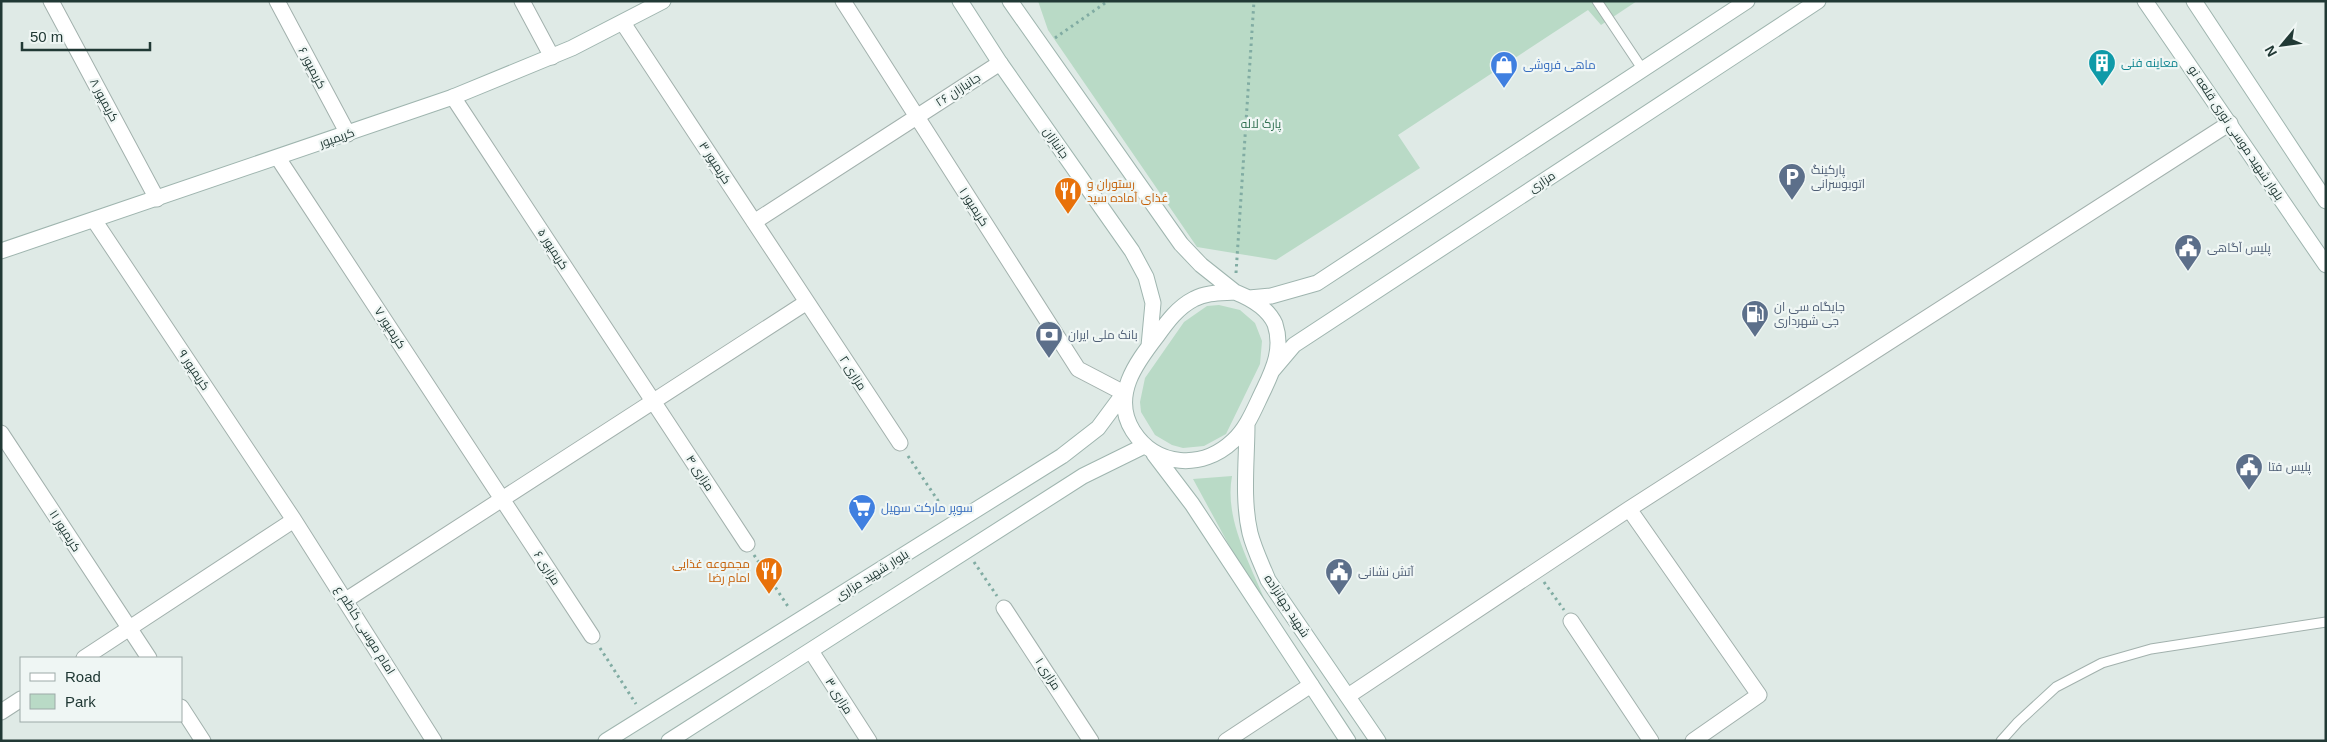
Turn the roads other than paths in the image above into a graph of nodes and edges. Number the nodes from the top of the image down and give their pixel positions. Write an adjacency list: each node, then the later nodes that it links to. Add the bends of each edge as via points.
1 (51, 1): 22 (street, کریمپور ۸)
2 (277, 1): 20 (street, کریمپور ۶)
3 (522, 1): 14 (street)
4 (663, 1): 13 (street, کریمپور)
5 (843, 1): 18 (street, کریمپور ۱)
6 (960, 1): 15 (street, جانبازان)
7 (1010, 1): 28 (street, via 1181,244 1200,265)
8 (1597, 1): 16 (lane)
9 (1747, 1): 16 (street)
10 (1818, 1): 32 (street, مزاری, via 1294,345)
11 (2145, 1): 19 (street, بلوار شهید موسی نوری قلعه نو)
12 (2194, 1): 23 (street)
13 (623, 23): 14 (street, کریمپور); 25 (street, کریمپور ۳)
14 (552, 58): 17 (street, کریمپور)
15 (1000, 63): 18 (street, جانبازان ۲۶); 31 (street, جانبازان, via 1132,251 1146,277 1153,303)
16 (1643, 70): 29 (street, via 1317,283 1271,296)
17 (453, 97): 20 (street, کریمپور); 34 (street, کریمپور ۵)
18 (916, 116): 25 (street, جانبازان ۲۶); 33 (street, کریمپور ۱, via 1078,369)
19 (2230, 123): 27 (street, بلوار شهید موسی نوری قلعه نو); 40 (street)
20 (348, 134): 21 (street, کریمپور)
21 (278, 158): 22 (street, کریمپور); 39 (street, کریمپور ۷)
22 (157, 199): 24 (street, کریمپور)
23 (2326, 201)
24 (94, 220): 26 (street, کریمپور); 41 (street, کریمپور ۹)
25 (754, 222): 30 (street, کریمپور ۳)
26 (1, 250)
27 (2326, 265)
28 (1235, 292): 29 (street); 31 (street, via 1208,294 1194,299 1176,312)
29 (1249, 298): 32 (street, via 1261,306 1274,323 1278,356)
30 (807, 302): 34 (street); 37 (street, مزاری ۲)
31 (1149, 346): 33 (street, via 1135,363)
32 (1272, 371): 35 (street)
33 (1124, 393): 38 (street, via 1130,427); 60 (street, بلوار شهید مزاری, via 1098,428 1080,443)
34 (653, 401): 39 (street); 42 (street, مزاری ۴)
35 (1247, 424): 38 (street, via 1228,445 1205,459 1187,462 1169,459); 52 (street, شهید جهانزاده, via 1247,511 1257,554 1268,580)
36 (1, 433): 47 (street, کریمپور ۱۱)
37 (900, 443)
38 (1148, 448): 49 (street, via 1083,476); 53 (street, شهید جهانزاده, via 1192,504)
39 (502, 499): 43 (street); 48 (street, مزاری ۶)
40 (1629, 509): 54 (street); 68 (street, via 1759,695)
41 (294, 520): 43 (street, امام موسی کاظم ع); 47 (street)
42 (747, 544)
43 (346, 600): 59 (street, امام موسی کاظم ع)
44 (1004, 608): 63 (street, مزاری ۱)
45 (1571, 621): 67 (street)
46 (2326, 622): 69 (lane, via 2151,649 2102,663 2056,687)
47 (130, 628): 50 (street); 51 (street, کریمپور ۱۱)
48 (592, 636)
49 (811, 651): 61 (street); 62 (street, مزاری ۳)
50 (86, 657)
51 (148, 657)
52 (1331, 671): 53 (street); 54 (street, شهید جهانزاده)
53 (1310, 685): 64 (street); 65 (street, شهید جهانزاده)
54 (1348, 696): 66 (street, شهید جهانزاده)
55 (20, 700): 57 (street)
56 (182, 709): 58 (street)
57 (1, 712)
58 (203, 741)
59 (434, 741)
60 (606, 741)
61 (669, 741)
62 (869, 741)
63 (1091, 741)
64 (1226, 741)
65 (1348, 741)
66 (1378, 741)
67 (1651, 741)
68 (1693, 741)
69 (2001, 741)

